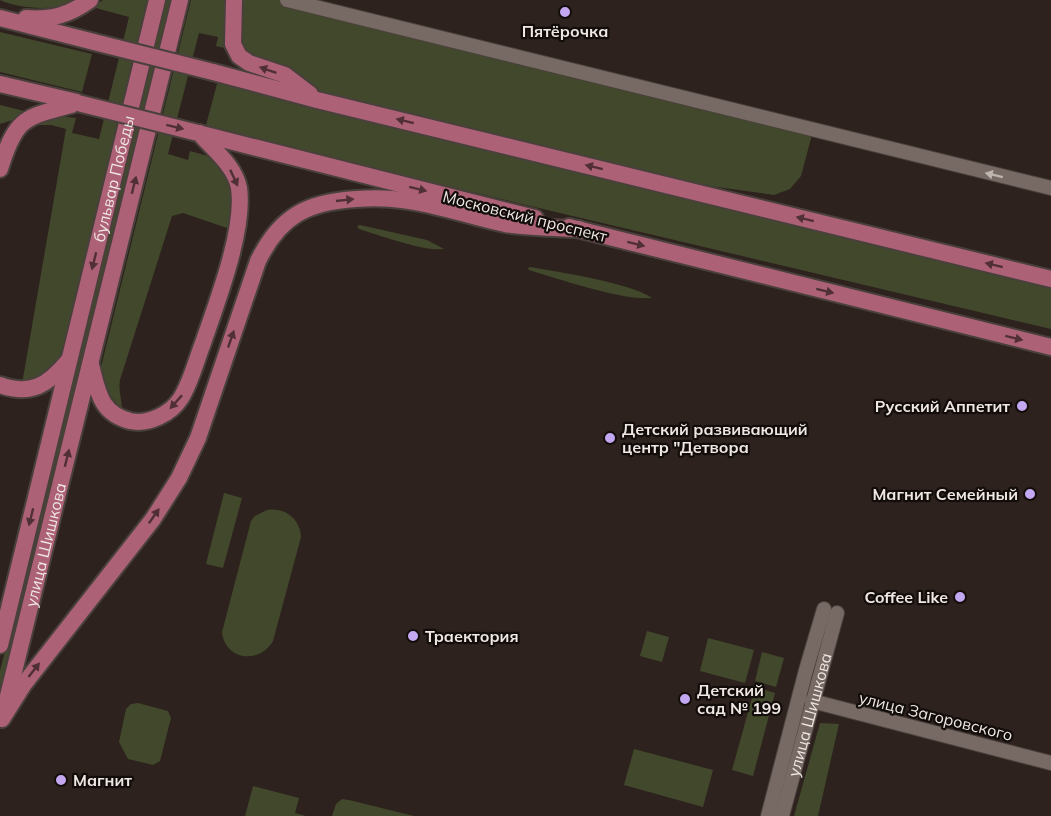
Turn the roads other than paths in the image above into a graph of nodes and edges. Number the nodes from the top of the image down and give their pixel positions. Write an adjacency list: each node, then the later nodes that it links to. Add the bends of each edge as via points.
1 (90, 0): 6 (main road, via 72,13 42,19)
2 (157, 0): 16 (main road, бульвар Победы, one-way to 16)
3 (180, 0): 17 (main road, бульвар Победы, one-way to 3)
4 (234, 0): 8 (main road, one-way to 4, via 285,75 239,56 233,45)
5 (287, 0): 12 (street, one-way to 5)
6 (0, 17): 8 (main road, bridge)
7 (0, 84): 9 (main road, Московский проспект)
8 (317, 100): 14 (main road, one-way to 8)
9 (78, 103): 10 (main road, Московский проспект, one-way to 10, bridge); 11 (main road, via 36,114 25,121 10,139)
10 (198, 133): 13 (main road, Московский проспект, one-way to 13); 17 (main road, one-way to 17, via 233,173 240,207 238,229 189,382 180,400 166,412 152,421 135,422 118,418 106,409)
11 (0, 169)
12 (1051, 188)
13 (579, 230): 15 (main road, Московский проспект, one-way to 15); 21 (main road, one-way to 13, via 24,684 153,519 179,478 198,438 258,261 266,244 291,218 306,208 328,202 378,198 507,224)
14 (1051, 279)
15 (1051, 347)
16 (70, 358): 18 (main road, via 57,374 35,388); 19 (main road, улица Шишкова, one-way to 19)
17 (91, 364): 21 (main road, улица Шишкова, one-way to 17)
18 (0, 385)
19 (0, 645)
20 (812, 701): 22 (street, улица Загоровского); 23 (street, улица Шишкова, via 831,611 806,670); 24 (street, улица Шишкова)
21 (1, 723)
22 (1051, 763)
23 (768, 816)
24 (782, 816)

